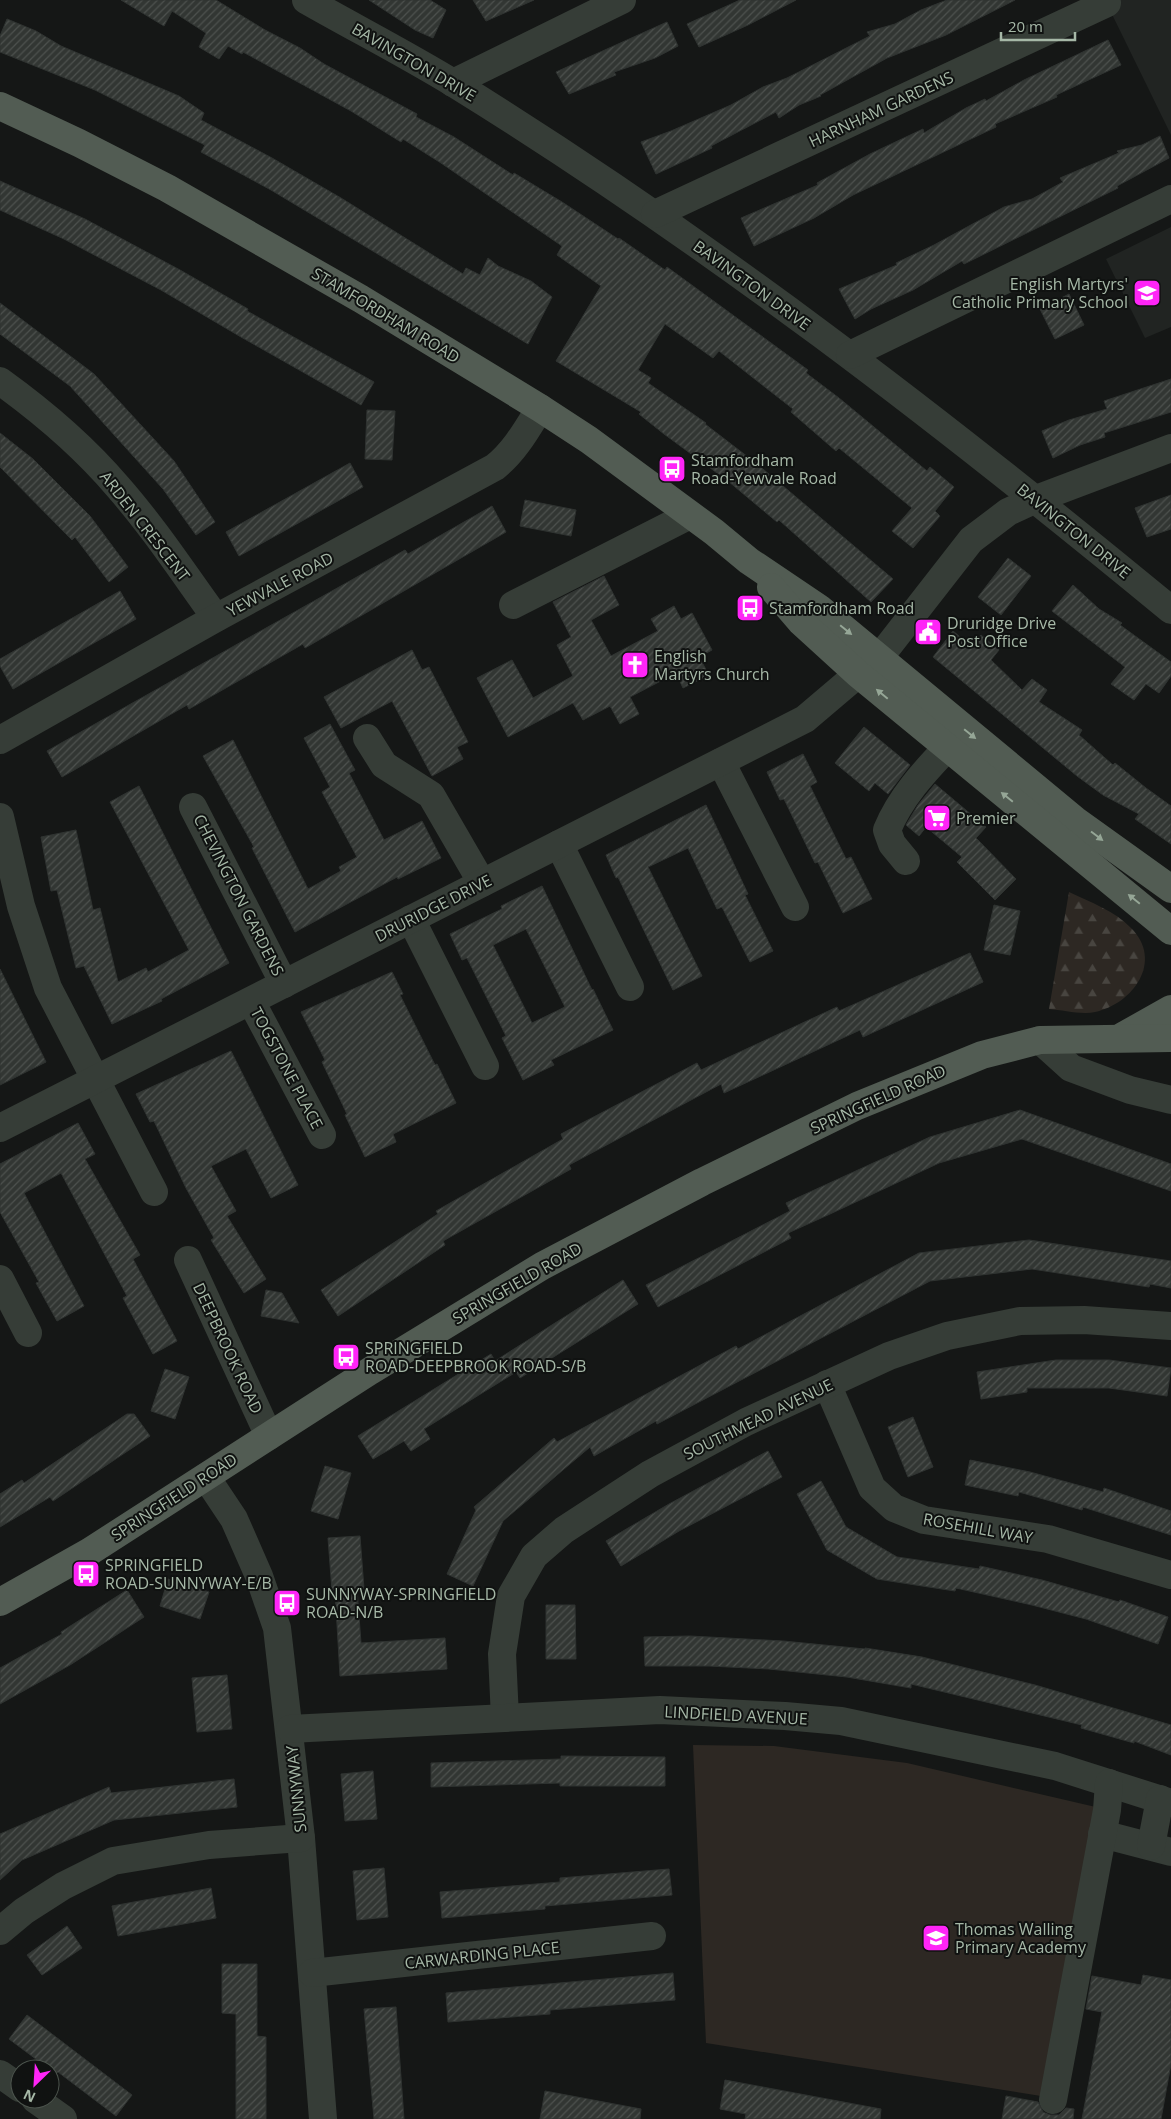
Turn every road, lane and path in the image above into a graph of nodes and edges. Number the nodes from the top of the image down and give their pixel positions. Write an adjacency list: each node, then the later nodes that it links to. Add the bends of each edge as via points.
1 (306, 0): 4 (street, BAVINGTON DRIVE)
2 (622, 0): 4 (street)
3 (1107, 3): 7 (street, HARNHAM GARDENS)
4 (453, 83): 7 (street, BAVINGTON DRIVE)
5 (0, 106): 10 (main road, STAMFORDHAM ROAD, via 167,188 361,299)
6 (1171, 199): 8 (street)
7 (655, 214): 8 (street, BAVINGTON DRIVE)
8 (850, 356): 12 (street, BAVINGTON DRIVE)
9 (0, 381): 17 (street, ARDEN CRESCENT, via 72,439 119,487)
10 (540, 408): 13 (main road, STAMFORDHAM ROAD); 17 (street, YEWVALE ROAD, via 516,445 495,467)
11 (1171, 448): 12 (street)
12 (1036, 499): 16 (street, BAVINGTON DRIVE); 18 (street, via 1008,512 971,540)
13 (690, 515): 14 (main road, STAMFORDHAM ROAD); 15 (street)
14 (749, 561): 18 (main road, STAMFORDHAM ROAD, one-way to 18, via 819,608); 19 (main road, STAMFORDHAM ROAD, via 801,622)
15 (513, 605)
16 (1171, 610)
17 (216, 618): 21 (street, YEWVALE ROAD)
18 (879, 658): 29 (main road, STAMFORDHAM ROAD, one-way to 29, via 1075,820)
19 (858, 674): 22 (main road, STAMFORDHAM ROAD, one-way to 19); 23 (street, DRURIDGE DRIVE, via 804,719)
20 (367, 738): 28 (street, via 384,765 431,795)
21 (0, 740)
22 (947, 748): 27 (street, via 921,775 893,814 887,830 892,844); 32 (main road, STAMFORDHAM ROAD, one-way to 22)
23 (720, 762): 26 (street, DRURIDGE DRIVE); 30 (street)
24 (193, 807): 33 (street, CHEVINGTON GARDENS)
25 (0, 817): 41 (street, via 21,906 48,988)
26 (558, 844): 28 (street, DRURIDGE DRIVE); 34 (street)
27 (906, 861)
28 (482, 883): 31 (street, DRURIDGE DRIVE)
29 (1171, 889)
30 (795, 907)
31 (411, 920): 33 (street, DRURIDGE DRIVE); 40 (street)
32 (1171, 930)
33 (284, 984): 35 (street, DRURIDGE DRIVE)
34 (630, 987)
35 (251, 1000): 41 (street, DRURIDGE DRIVE); 44 (street, TOGSTONE PLACE)
36 (1171, 1009): 37 (main road, SPRINGFIELD ROAD)
37 (1119, 1038): 38 (main road, SPRINGFIELD ROAD); 39 (main road, SPRINGFIELD ROAD)
38 (1171, 1038)
39 (1040, 1040): 42 (street, via 1071,1068 1130,1090); 51 (main road, SPRINGFIELD ROAD, via 982,1055 857,1106 702,1182 542,1266)
40 (485, 1066)
41 (95, 1080): 43 (street, DRURIDGE DRIVE); 45 (street)
42 (1171, 1100)
43 (0, 1128)
44 (322, 1135)
45 (154, 1192)
46 (188, 1260): 51 (street, DEEPBROOK ROAD)
47 (0, 1279): 49 (street)
48 (1171, 1326): 50 (street, SOUTHMEAD AVENUE, via 1084,1320 1020,1321 947,1336 889,1356)
49 (28, 1333)
50 (828, 1384): 53 (street, ROSEHILL WAY, via 872,1488 894,1508 924,1520 1048,1540); 55 (street, SOUTHMEAD AVENUE, via 746,1422 650,1474 564,1530 534,1556 511,1596 502,1654)
51 (269, 1436): 52 (main road, SPRINGFIELD ROAD)
52 (206, 1477): 54 (main road, SPRINGFIELD ROAD, via 89,1552); 56 (street, SUNNYWAY, via 234,1519 260,1576 277,1628)
53 (1171, 1575)
54 (0, 1602)
55 (504, 1718): 56 (street, LINDFIELD AVENUE); 57 (street, LINDFIELD AVENUE, via 660,1710 842,1722 1045,1764)
56 (290, 1729): 60 (street, SUNNYWAY)
57 (1109, 1783): 58 (street, LINDFIELD AVENUE); 59 (street)
58 (1166, 1801): 61 (street)
59 (1102, 1834): 61 (street); 65 (street)
60 (301, 1838): 62 (street, via 209,1845 113,1861 63,1886); 64 (street, SUNNYWAY)
61 (1161, 1849)
62 (0, 1931)
63 (652, 1936): 64 (street, CARWARDING PLACE)
64 (312, 1973): 68 (street, SUNNYWAY)
65 (1053, 2100)
66 (49, 2109): 67 (street)
67 (63, 2119)
68 (322, 2119)

